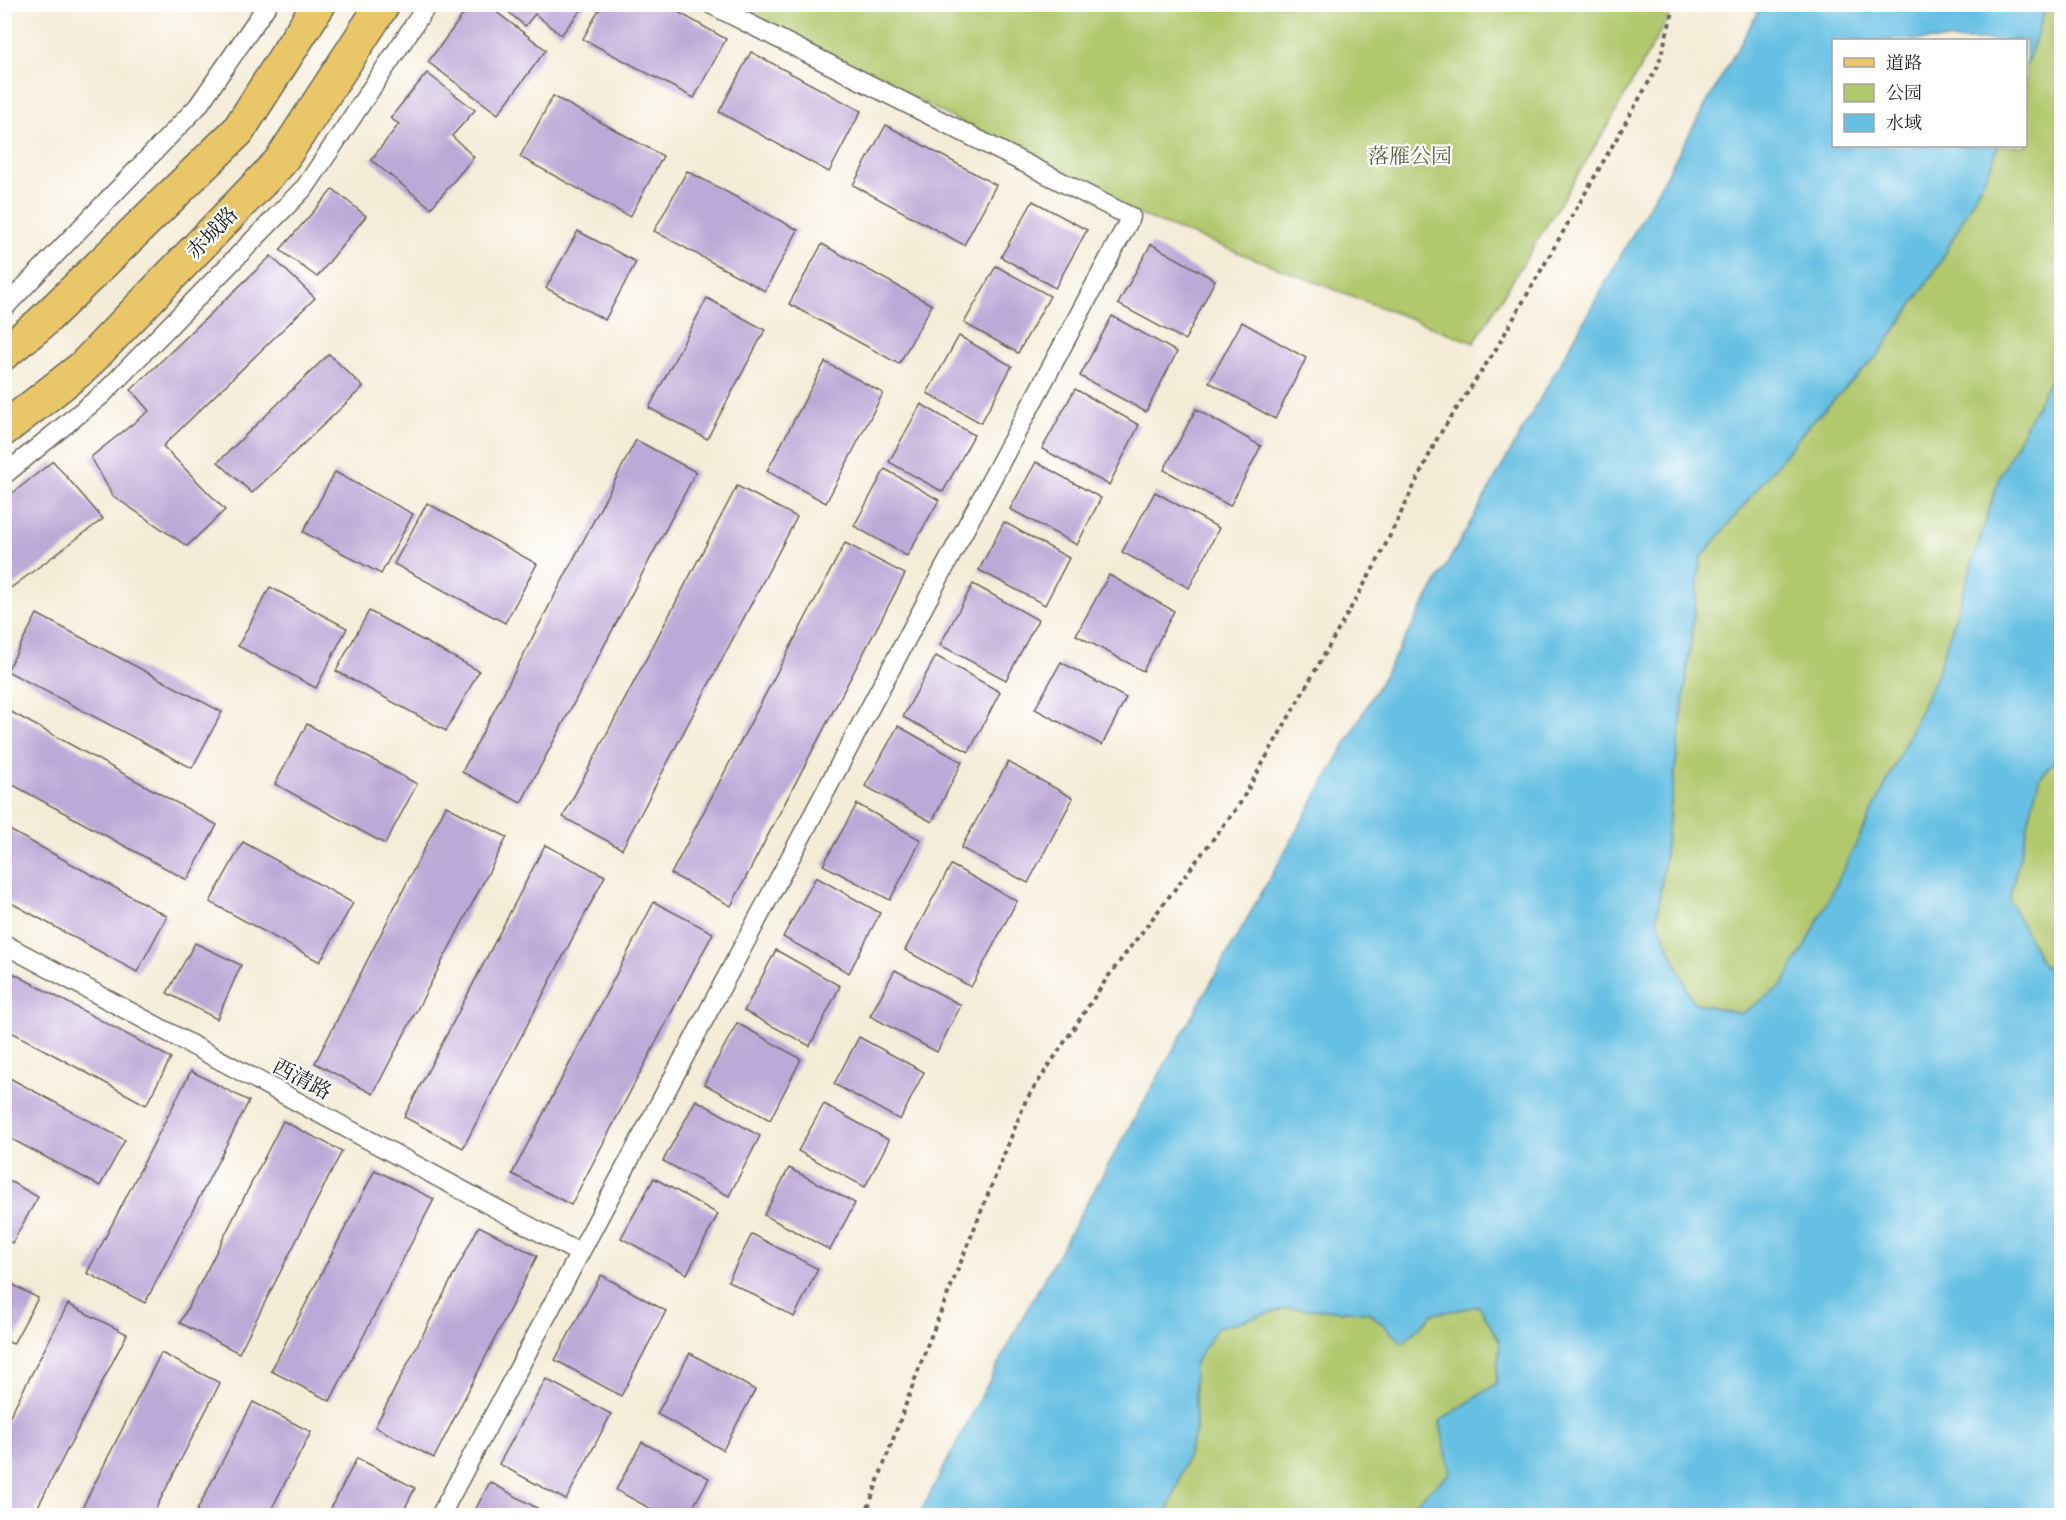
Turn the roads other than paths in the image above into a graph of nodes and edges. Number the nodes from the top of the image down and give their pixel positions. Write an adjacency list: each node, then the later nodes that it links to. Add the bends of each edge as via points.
1 (268, 4): 6 (lane, via 198,106)
2 (319, 4): 7 (main road, via 238,131 40,324)
3 (383, 4): 8 (main road, 赤城路, via 280,162 81,368)
4 (428, 4): 9 (lane, via 306,186 104,394)
5 (710, 4): 11 (lane, via 1131,217)
6 (4, 308)
7 (4, 353)
8 (4, 429)
9 (4, 475)
10 (4, 944): 11 (lane, 西清路)
11 (579, 1253): 12 (lane)
12 (440, 1515)

